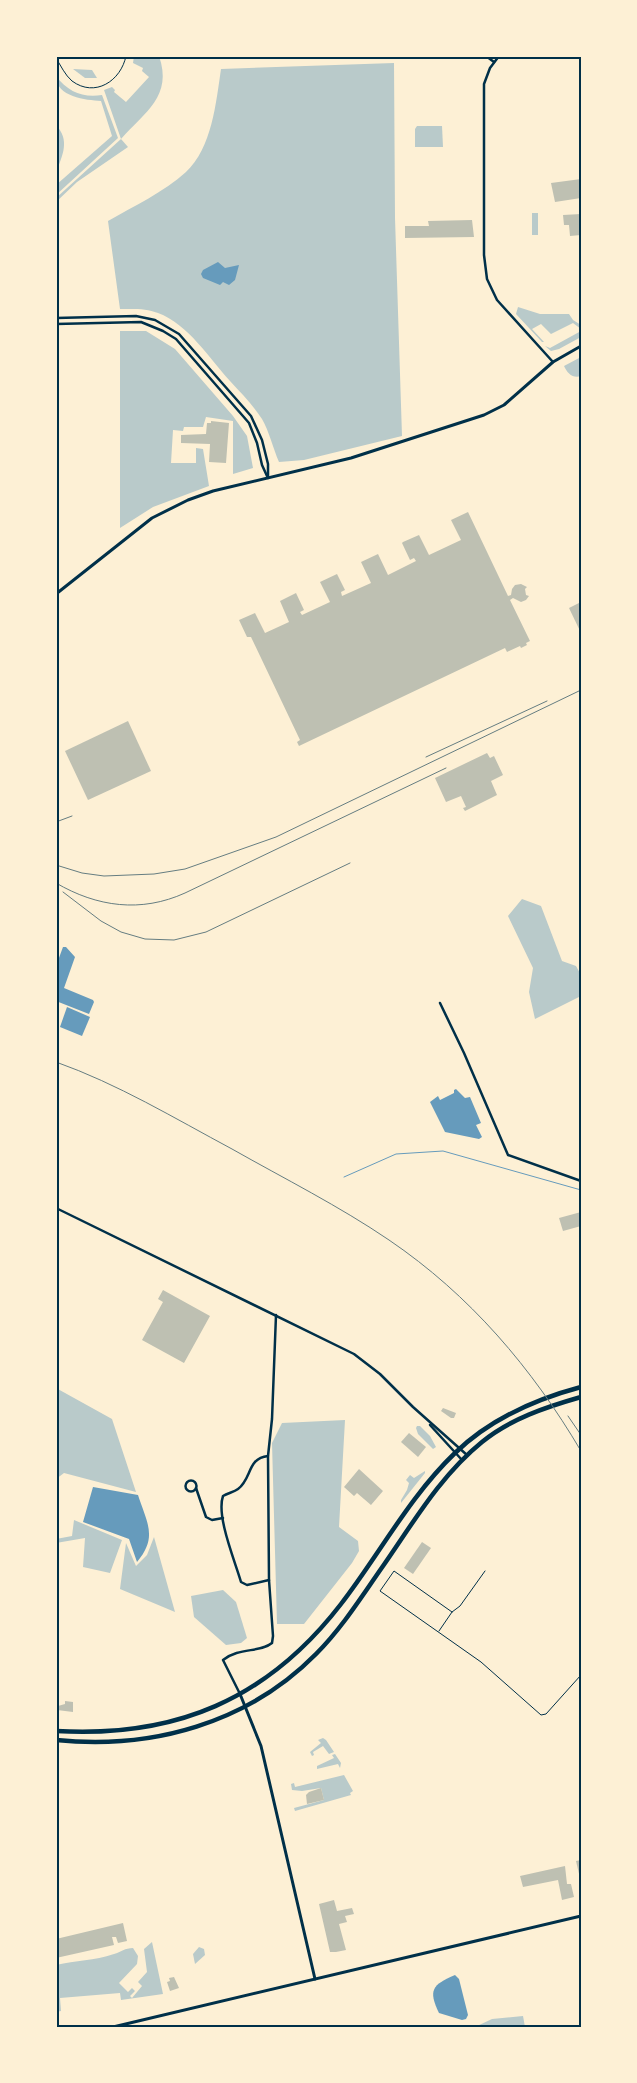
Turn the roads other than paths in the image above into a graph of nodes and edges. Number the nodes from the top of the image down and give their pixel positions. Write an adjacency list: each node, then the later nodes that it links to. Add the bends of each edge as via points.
1 (126, 56): 4 (lane, via 113,81 88,87 71,80)
2 (486, 56): 5 (street)
3 (499, 56): 5 (street)
4 (56, 58)
5 (494, 62): 9 (street, via 484,84 484,254 487,279 497,300)
6 (56, 318): 10 (street, via 136,316 155,320 179,334 251,416 262,440)
7 (56, 324): 10 (street, via 141,322 176,339 249,423)
8 (581, 346): 9 (street)
9 (553, 362): 10 (street, via 504,405 484,415 350,458)
10 (268, 478): 11 (street, via 213,491 174,506 145,524)
11 (56, 594)
12 (440, 1003): 13 (street, via 508,1155)
13 (581, 1180)
14 (56, 1208): 15 (street)
15 (276, 1315): 18 (street, via 354,1354 380,1374); 22 (street)
16 (581, 1387): 19 (main road, via 542,1398 492,1425)
17 (581, 1397): 21 (main road, via 547,1407 506,1426)
18 (423, 1416): 19 (street); 20 (street)
19 (460, 1448): 20 (main road); 21 (street)
20 (455, 1453): 23 (street); 31 (main road, via 416,1498 316,1634 278,1670)
21 (467, 1455): 23 (main road)
22 (268, 1456): 25 (street, via 255,1461 237,1490 223,1496); 27 (street)
23 (462, 1460): 32 (main road, via 426,1503 346,1620 328,1641 295,1672)
24 (196, 1488): 24 (street, via 194,1481 185,1484 188,1491); 25 (street, via 206,1517 212,1520)
25 (223, 1518): 27 (street, via 241,1582 247,1585)
26 (485, 1571): 28 (lane)
27 (270, 1580): 31 (street, via 272,1643 241,1650 223,1660)
28 (452, 1612): 29 (lane); 29 (lane, via 394,1571 380,1591)
29 (438, 1632): 30 (lane, via 481,1662 541,1715 546,1714)
30 (581, 1676)
31 (240, 1694): 32 (street); 33 (main road, via 198,1714 151,1726 99,1732)
32 (244, 1708): 34 (main road, via 200,1726 140,1740 106,1743); 36 (street, via 263,1752)
33 (56, 1731)
34 (56, 1740)
35 (581, 1916): 36 (street)
36 (315, 1979): 37 (street)
37 (113, 2027)

